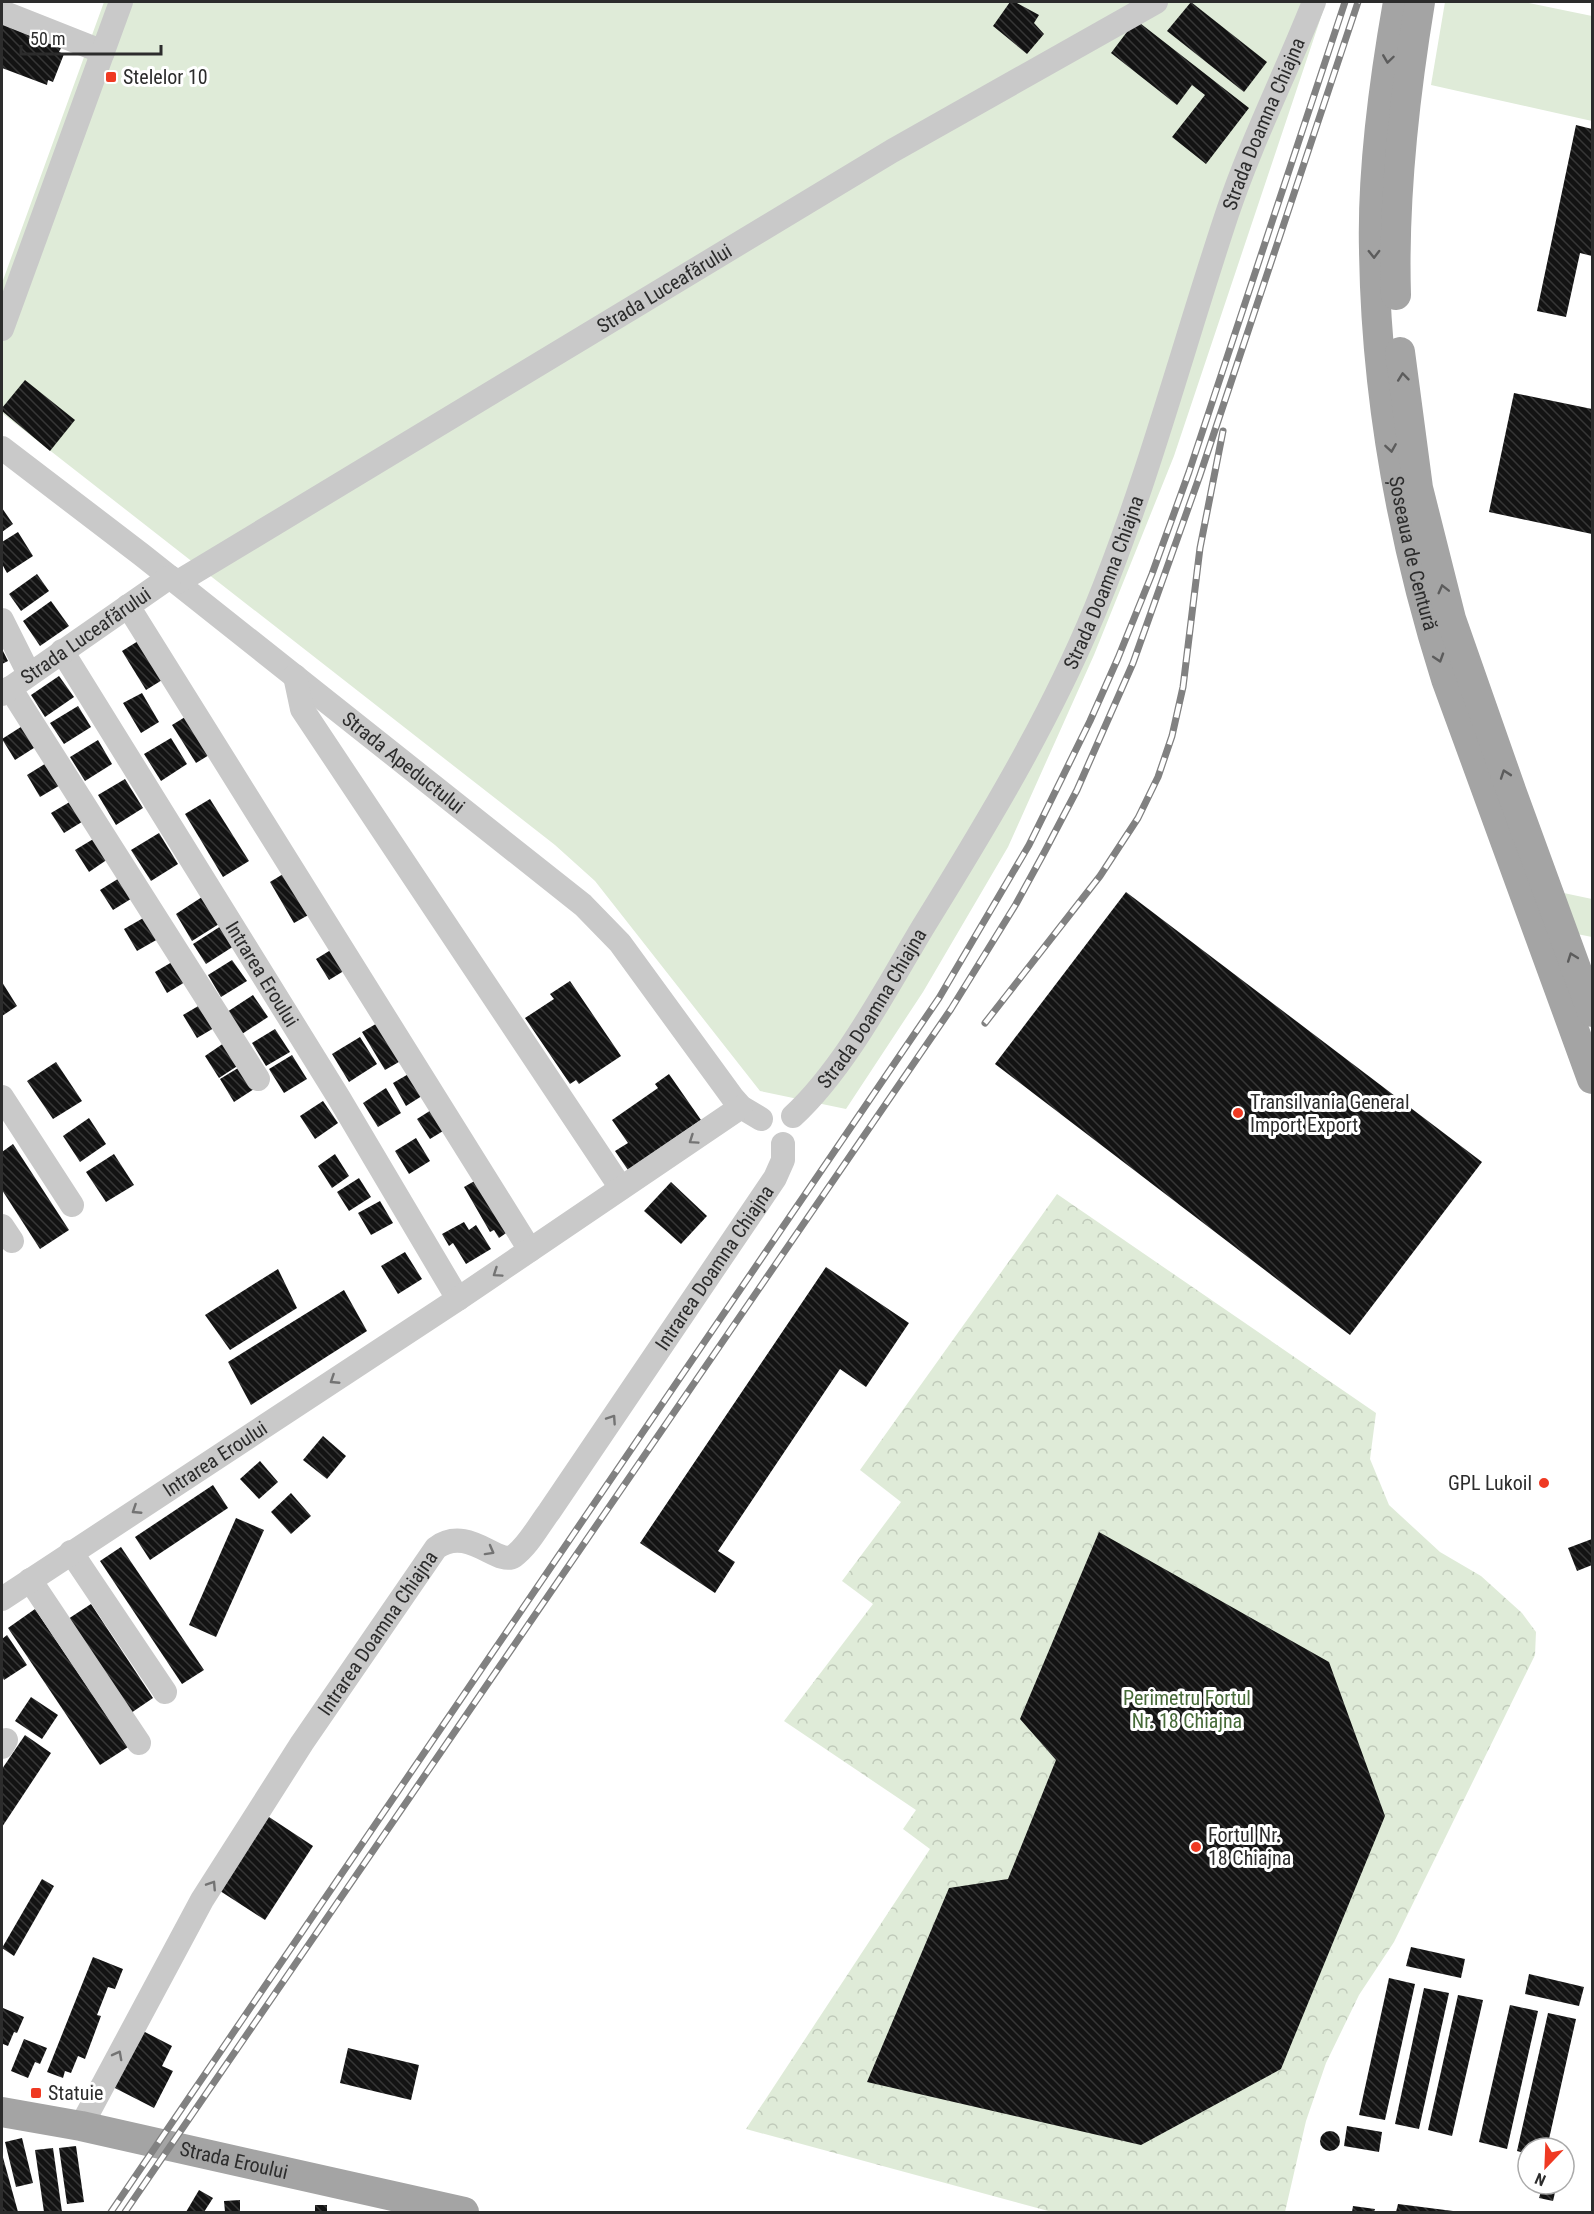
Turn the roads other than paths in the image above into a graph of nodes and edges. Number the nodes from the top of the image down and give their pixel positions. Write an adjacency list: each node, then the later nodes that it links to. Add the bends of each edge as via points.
1 (121, 2): 7 (street)
2 (1156, 2): 10 (street, Strada Luceafărului, via 892,151)
3 (1314, 2): 21 (street, Strada Doamna Chiajna, via 1227,212 1142,482 1095,611 1029,745 980,833 876,1005 822,1085)
4 (1398, 2): 18 (main road, Șoseaua de Centură, one-way to 18, via 1384,88 1374,249 1385,411 1402,516 1446,679)
5 (1420, 2): 16 (main road, Șoseaua de Centură, one-way to 5, via 1451,619 1418,488 1403,383 1395,246 1401,144)
6 (2, 12): 7 (street)
7 (103, 52): 8 (street)
8 (2, 329)
9 (2, 448): 10 (street, Strada Apeductului)
10 (174, 580): 11 (street, Strada Luceafărului); 14 (street, Strada Apeductului)
11 (128, 606): 13 (street, Strada Luceafărului); 25 (street)
12 (2, 620): 15 (street)
13 (62, 651): 15 (street, Strada Luceafărului); 26 (street, Intrarea Eroului, via 339,1098)
14 (294, 676): 20 (street, Strada Apeductului, via 604,924); 23 (street, via 302,709)
15 (14, 685): 17 (street)
16 (1593, 1012)
17 (258, 1079)
18 (1593, 1079)
19 (2, 1097): 24 (street)
20 (751, 1113): 21 (street, via 784,1109); 22 (street, via 763,1136 771,1143); 23 (street, Intrarea Eroului, one-way to 23)
21 (793, 1116): 22 (street, via 795,1133)
22 (783, 1144): 33 (street, Intrarea Doamna Chiajna, one-way to 22, via 202,1900 302,1743 436,1548 444,1542 471,1542 511,1558 523,1547 775,1178 783,1160)
23 (621, 1188): 25 (street, Intrarea Eroului)
24 (72, 1205)
25 (530, 1250): 26 (street, Intrarea Eroului, one-way to 26)
26 (458, 1299): 27 (street, Intrarea Eroului, one-way to 27)
27 (71, 1552): 28 (street, Intrarea Eroului); 30 (street)
28 (30, 1580): 29 (street, Intrarea Eroului); 31 (street)
29 (2, 1599)
30 (165, 1692)
31 (139, 1743)
32 (2, 2112): 33 (main road, Strada Eroului)
33 (81, 2126): 34 (main road, Strada Eroului)
34 (464, 2212)

